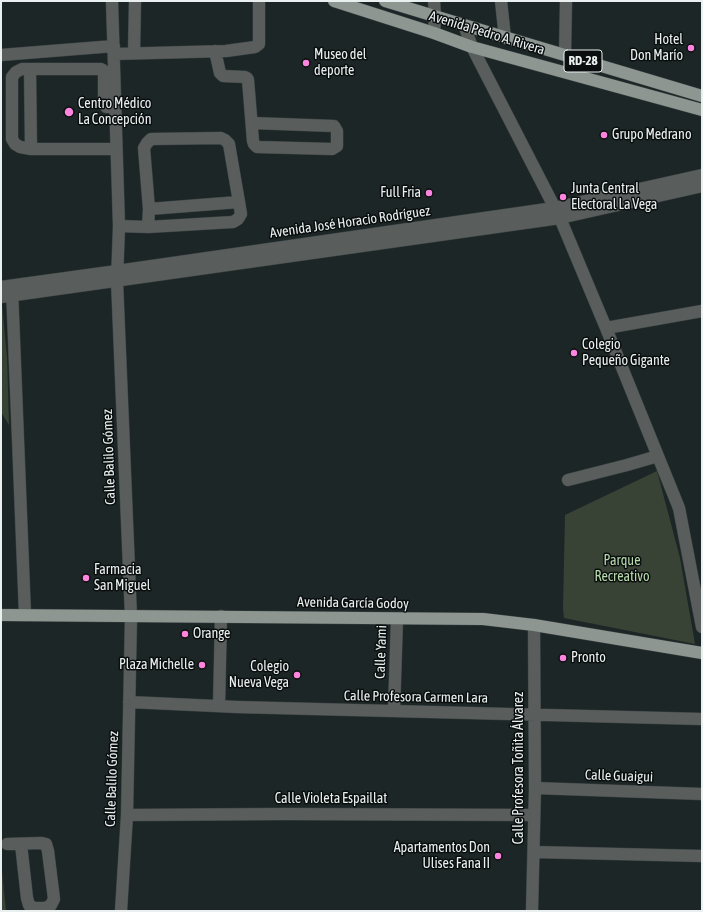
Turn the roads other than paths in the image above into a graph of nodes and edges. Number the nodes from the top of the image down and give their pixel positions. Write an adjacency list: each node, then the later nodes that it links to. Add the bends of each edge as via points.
1 (112, 1): 14 (street, Calle Balilo Gómez)
2 (135, 1): 16 (street)
3 (259, 1): 15 (street, via 259,44 255,48)
4 (334, 1): 11 (main road, Avenida Pedro A. Rivera / RD-28)
5 (385, 1): 9 (main road, Avenida Pedro A. Rivera / RD-28)
6 (434, 1): 9 (street)
7 (501, 1): 12 (street)
8 (566, 1): 18 (street)
9 (435, 16): 10 (main road, Avenida Pedro A. Rivera / RD-28); 11 (street)
10 (464, 25): 12 (main road, Avenida Pedro A. Rivera / RD-28); 13 (street)
11 (434, 33): 13 (main road, Avenida Pedro A. Rivera / RD-28)
12 (505, 38): 18 (main road, Avenida Pedro A. Rivera / RD-28)
13 (472, 47): 22 (main road, Avenida Pedro A. Rivera / RD-28); 30 (street)
14 (114, 50): 16 (street); 17 (street); 21 (street, Calle Balilo Gómez)
15 (215, 51): 16 (street); 23 (street, via 223,76 248,78)
16 (134, 53)
17 (1, 55)
18 (565, 56): 20 (main road, Avenida Pedro A. Rivera / RD-28)
19 (30, 69): 21 (street, via 101,69 104,74 104,104 106,107); 24 (street); 24 (street, via 22,69 12,77 12,139 20,148)
20 (702, 96)
21 (115, 107): 25 (street, Calle Balilo Gómez)
22 (702, 110)
23 (252, 122): 23 (street, via 253,141 257,147 332,149 337,146 337,130 334,126)
24 (32, 149): 25 (street)
25 (116, 149): 31 (street, Calle Balilo Gómez)
26 (702, 175): 30 (street, Avenida José Horacio Rodríguez)
27 (702, 186): 30 (street, Avenida José Horacio Rodríguez)
28 (239, 202): 29 (street); 29 (street, via 229,144 225,140 152,139 144,148); 32 (street, via 241,214 233,222)
29 (148, 209): 32 (street)
30 (557, 213): 33 (street, Avenida José Horacio Rodríguez); 36 (street)
31 (119, 226): 32 (street); 33 (street, Calle Balilo Gómez)
32 (148, 227)
33 (117, 276): 34 (street, Avenida José Horacio Rodríguez); 42 (street, Calle Balilo Gómez)
34 (7, 291): 40 (street)
35 (702, 311): 36 (street)
36 (606, 328): 37 (street)
37 (658, 456): 38 (street); 45 (street, via 679,508)
38 (568, 480)
39 (1, 615): 40 (main road, Avenida García Godoy)
40 (25, 616): 42 (main road, Avenida García Godoy)
41 (222, 616): 42 (main road, Avenida García Godoy); 43 (main road, Avenida García Godoy); 48 (street)
42 (131, 617): 47 (street, Calle Balilo Gómez)
43 (397, 619): 44 (main road, Avenida García Godoy, via 483,619); 49 (street, Calle Yami)
44 (534, 626): 46 (main road, Avenida García Godoy); 50 (street, Calle Profesora Toñita Álvarez)
45 (702, 627)
46 (702, 653)
47 (129, 702): 48 (street, Calle Profesora Carmen Lara); 54 (street, Calle Balilo Gómez)
48 (219, 706): 49 (street, Calle Profesora Carmen Lara)
49 (394, 711): 50 (street, Calle Profesora Carmen Lara)
50 (535, 715): 51 (street, Calle Profesora Carmen Lara); 52 (street, Calle Profesora Toñita Álvarez)
51 (702, 719)
52 (535, 788): 53 (street, Calle Guaigui); 55 (street, Calle Profesora Toñita Álvarez)
53 (702, 794)
54 (127, 815): 55 (street, Calle Violeta Espaillat); 60 (street, Calle Balilo Gómez)
55 (534, 815): 58 (street, Calle Profesora Toñita Álvarez)
56 (7, 844): 57 (street)
57 (21, 844): 57 (street, via 46,844 54,900 45,908 34,908 29,905 26,898)
58 (534, 852): 59 (street); 61 (street, Calle Profesora Toñita Álvarez)
59 (702, 856)
60 (121, 911)
61 (532, 911)

